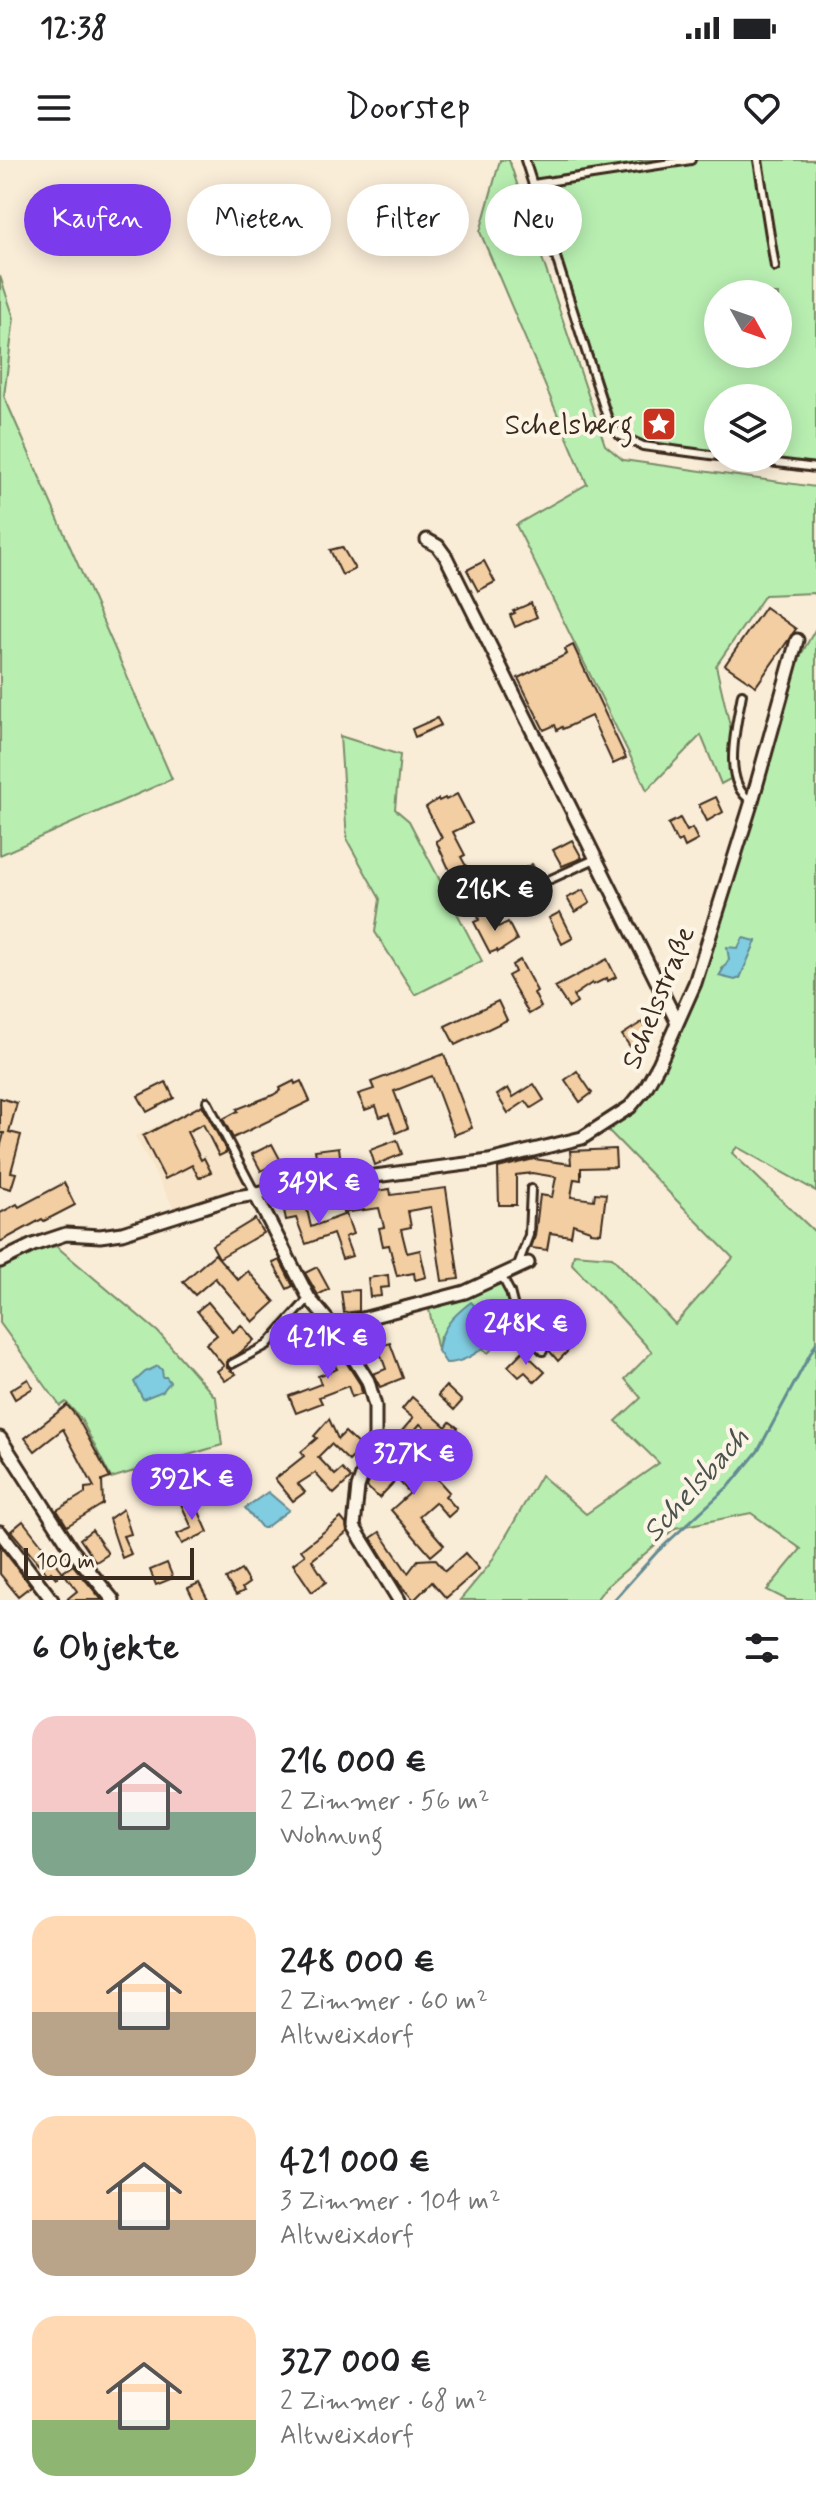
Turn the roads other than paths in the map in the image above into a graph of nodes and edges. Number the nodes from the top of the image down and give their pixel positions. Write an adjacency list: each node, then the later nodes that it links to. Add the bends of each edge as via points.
1 (525, 160): 4 (lane)
2 (691, 160): 4 (lane)
3 (758, 160): 6 (lane)
4 (533, 184)
5 (556, 256): 7 (lane, via 607,417 619,435 643,446)
6 (775, 267)
7 (704, 454)
8 (792, 465): 9 (lane)
9 (816, 468)
10 (427, 540): 14 (street, via 446,557)
11 (797, 640): 13 (street, Schelsstraße)
12 (742, 694): 13 (lane, via 734,777)
13 (752, 801): 16 (street, Schelsstraße, via 695,983)
14 (595, 859): 15 (lane); 16 (street)
15 (551, 879)
16 (677, 1022): 19 (street, Schelsstraße, via 645,1089 630,1107 582,1138 489,1161)
17 (207, 1101): 19 (lane)
18 (531, 1189): 22 (lane, via 529,1235)
19 (255, 1194): 20 (street, Schelsstraße, via 122,1233 66,1234); 24 (street)
20 (0, 1261)
21 (528, 1263): 22 (street)
22 (516, 1268): 23 (street)
23 (501, 1275): 25 (lane); 27 (street, via 465,1292 351,1322)
24 (309, 1298): 27 (street); 29 (lane, via 267,1345)
25 (516, 1317): 26 (lane); 28 (lane)
26 (540, 1331)
27 (338, 1333): 34 (street, via 368,1381 375,1406 375,1437 358,1487 354,1527)
28 (543, 1351)
29 (232, 1364)
30 (0, 1438): 33 (street, via 72,1550)
31 (0, 1532): 32 (street)
32 (52, 1600)
33 (113, 1600)
34 (399, 1600)

